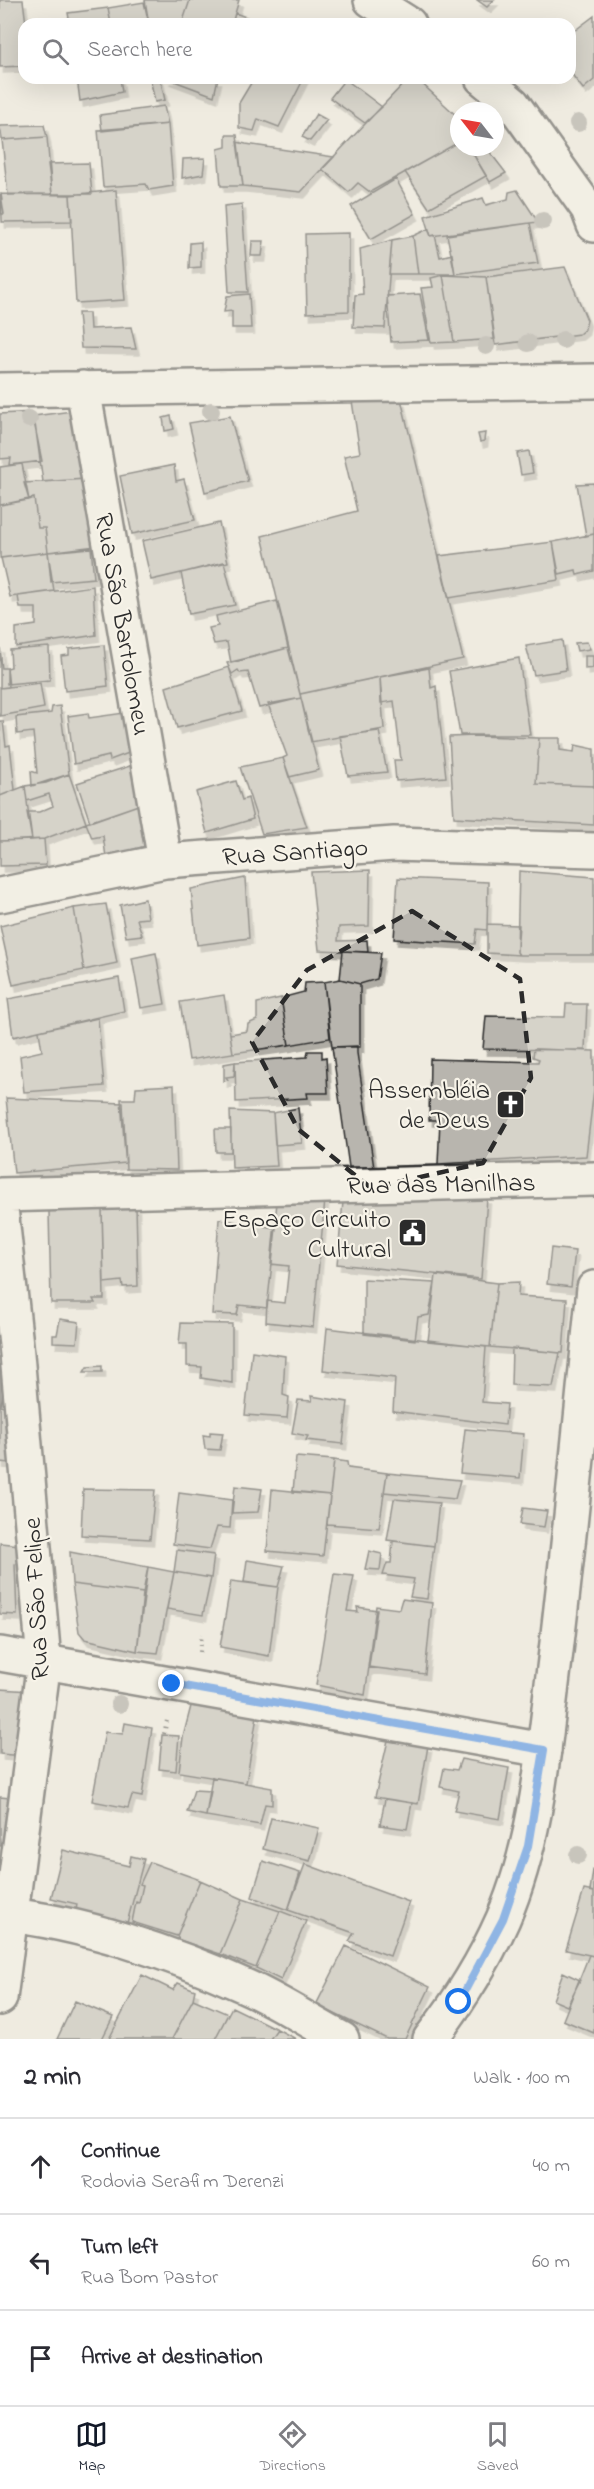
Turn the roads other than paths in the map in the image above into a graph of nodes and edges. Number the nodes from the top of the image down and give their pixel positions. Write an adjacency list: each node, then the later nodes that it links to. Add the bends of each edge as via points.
1 (371, 0): 2 (street)
2 (400, 18)
3 (489, 84): 4 (street, via 513,104 588,210)
4 (594, 225)
5 (594, 381): 6 (street)
6 (83, 388): 7 (street); 9 (street, Rua São Bartolomeu)
7 (0, 390)
8 (594, 849): 9 (street, Rua Santiago, via 394,844)
9 (165, 861): 10 (street, Rua Santiago)
10 (0, 895)
11 (594, 1179): 12 (street, Rua das Manilhas)
12 (0, 1197): 15 (street, Rua São Felipe)
13 (594, 1288): 16 (street, via 572,1526)
14 (0, 1654): 15 (street)
15 (44, 1662): 16 (street); 17 (street, Rua São Felipe)
16 (544, 1750): 20 (street, via 528,1846 503,1919 459,2002)
17 (6, 1915): 18 (street, Rua São Felipe); 19 (street, via 88,1930 155,1952 246,1986)
18 (0, 1998)
19 (342, 2039)
20 (430, 2039)

